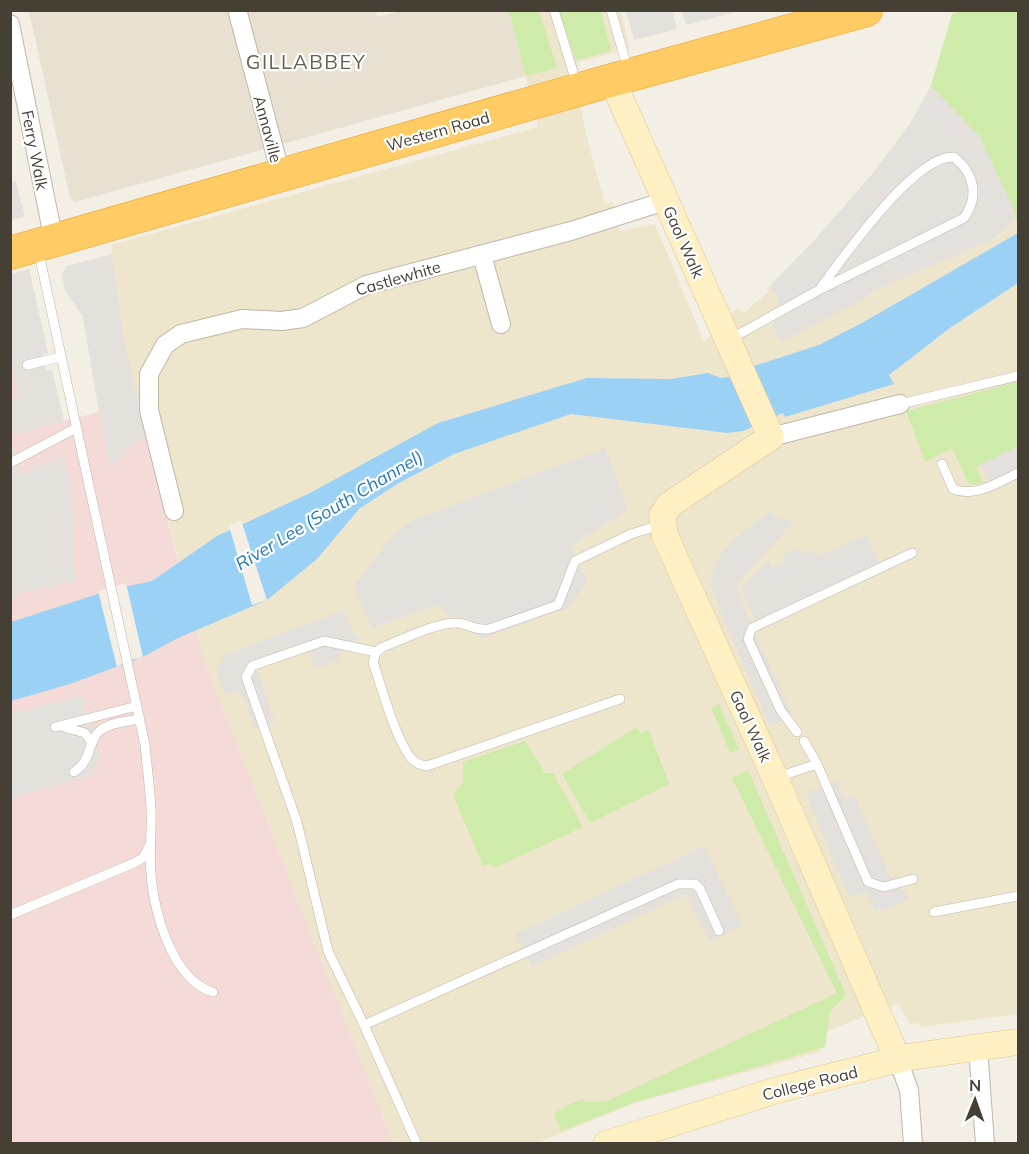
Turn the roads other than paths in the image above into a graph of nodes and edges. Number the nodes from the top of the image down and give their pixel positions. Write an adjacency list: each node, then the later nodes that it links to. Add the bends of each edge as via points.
1 (554, 10): 7 (lane)
2 (611, 10): 6 (lane)
3 (866, 10): 6 (highway, Western Road)
4 (238, 13): 8 (street, Annaville)
5 (10, 24): 10 (street, Ferry Walk)
6 (621, 77): 7 (highway, Western Road); 9 (street, Gaol Walk)
7 (579, 90): 8 (highway, Western Road)
8 (280, 175): 10 (highway, Western Road)
9 (665, 201): 11 (street, Castlewhite); 14 (street, Gaol Walk)
10 (34, 246): 15 (lane)
11 (482, 255): 13 (street); 24 (street, Castlewhite, via 366,285 303,318 242,319 170,340 149,374 147,394)
12 (819, 290): 12 (lane, via 964,218 975,197 960,161 954,157 941,158 911,180 859,236); 14 (lane)
13 (501, 324)
14 (728, 341): 20 (street, Gaol Walk)
15 (61, 357): 16 (lane); 19 (lane)
16 (27, 365)
17 (1018, 376): 18 (lane)
18 (900, 404): 20 (street)
19 (76, 428): 21 (lane); 29 (lane)
20 (767, 429): 25 (street, via 669,505 662,516)
21 (10, 464)
22 (942, 464): 23 (lane, via 953,489 967,492)
23 (1018, 473)
24 (174, 511)
25 (663, 525): 27 (lane, via 631,534 575,561 558,605 481,631 457,623 443,625); 36 (street, Gaol Walk)
26 (912, 553): 31 (lane, via 752,628 748,639 780,711)
27 (376, 652): 28 (lane, via 373,662 401,738 411,758 427,766); 44 (lane, via 324,641 252,666 246,677 297,822 328,951)
28 (620, 699)
29 (137, 706): 30 (lane); 33 (lane, via 55,727 76,729)
30 (140, 719): 33 (lane, via 103,728); 37 (lane, via 149,778)
31 (797, 732)
32 (804, 741): 34 (lane)
33 (92, 743): 35 (lane, via 85,762)
34 (817, 764): 36 (lane); 38 (lane, via 868,882 884,887)
35 (74, 772)
36 (775, 778): 47 (street, Gaol Walk)
37 (151, 841): 41 (lane, via 143,858 134,863); 43 (lane, via 156,903 169,944 190,981)
38 (913, 879)
39 (1018, 896): 40 (lane)
40 (934, 912)
41 (10, 915)
42 (719, 931): 44 (lane, via 700,889 687,882 678,884)
43 (213, 992)
44 (364, 1025): 49 (lane)
45 (1018, 1042): 46 (street, College Road)
46 (978, 1047): 47 (street, College Road); 52 (street)
47 (898, 1060): 48 (street, College Road, via 777,1090); 51 (street, via 909,1090)
48 (650, 1136): 50 (street, College Road)
49 (417, 1143)
50 (606, 1143)
51 (913, 1143)
52 (985, 1143)

